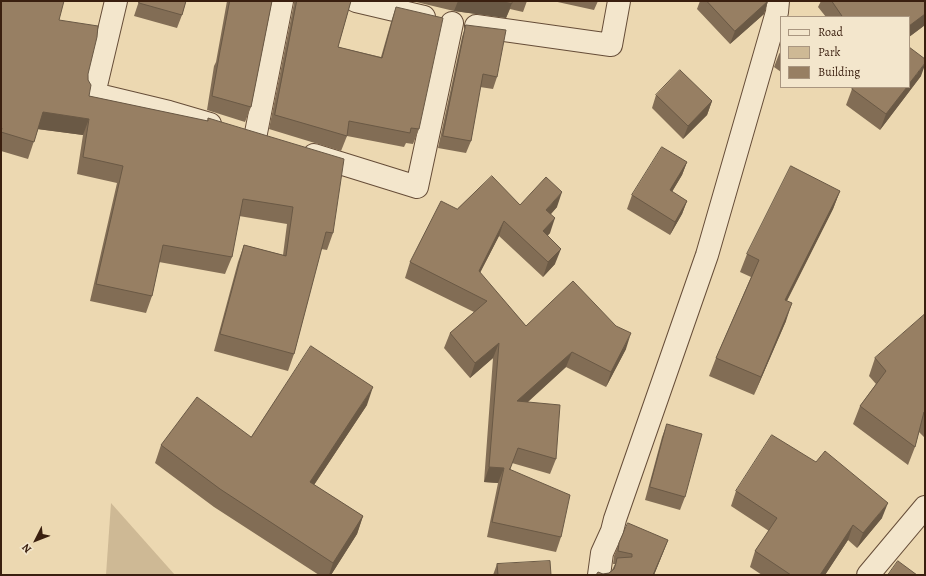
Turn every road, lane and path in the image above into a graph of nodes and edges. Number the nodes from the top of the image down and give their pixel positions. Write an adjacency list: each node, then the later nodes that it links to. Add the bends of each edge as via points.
1 (116, 1): 2 (street, via 94,94 169,112 263,140)
2 (282, 1)
3 (356, 1): 6 (street)
4 (619, 1): 6 (street, via 611,45)
5 (778, 1): 9 (street, via 777,12 707,254 612,531 602,553)
6 (452, 23): 7 (street, via 416,186)
7 (292, 149)
8 (925, 507): 10 (street)
9 (599, 575)
10 (868, 575)

